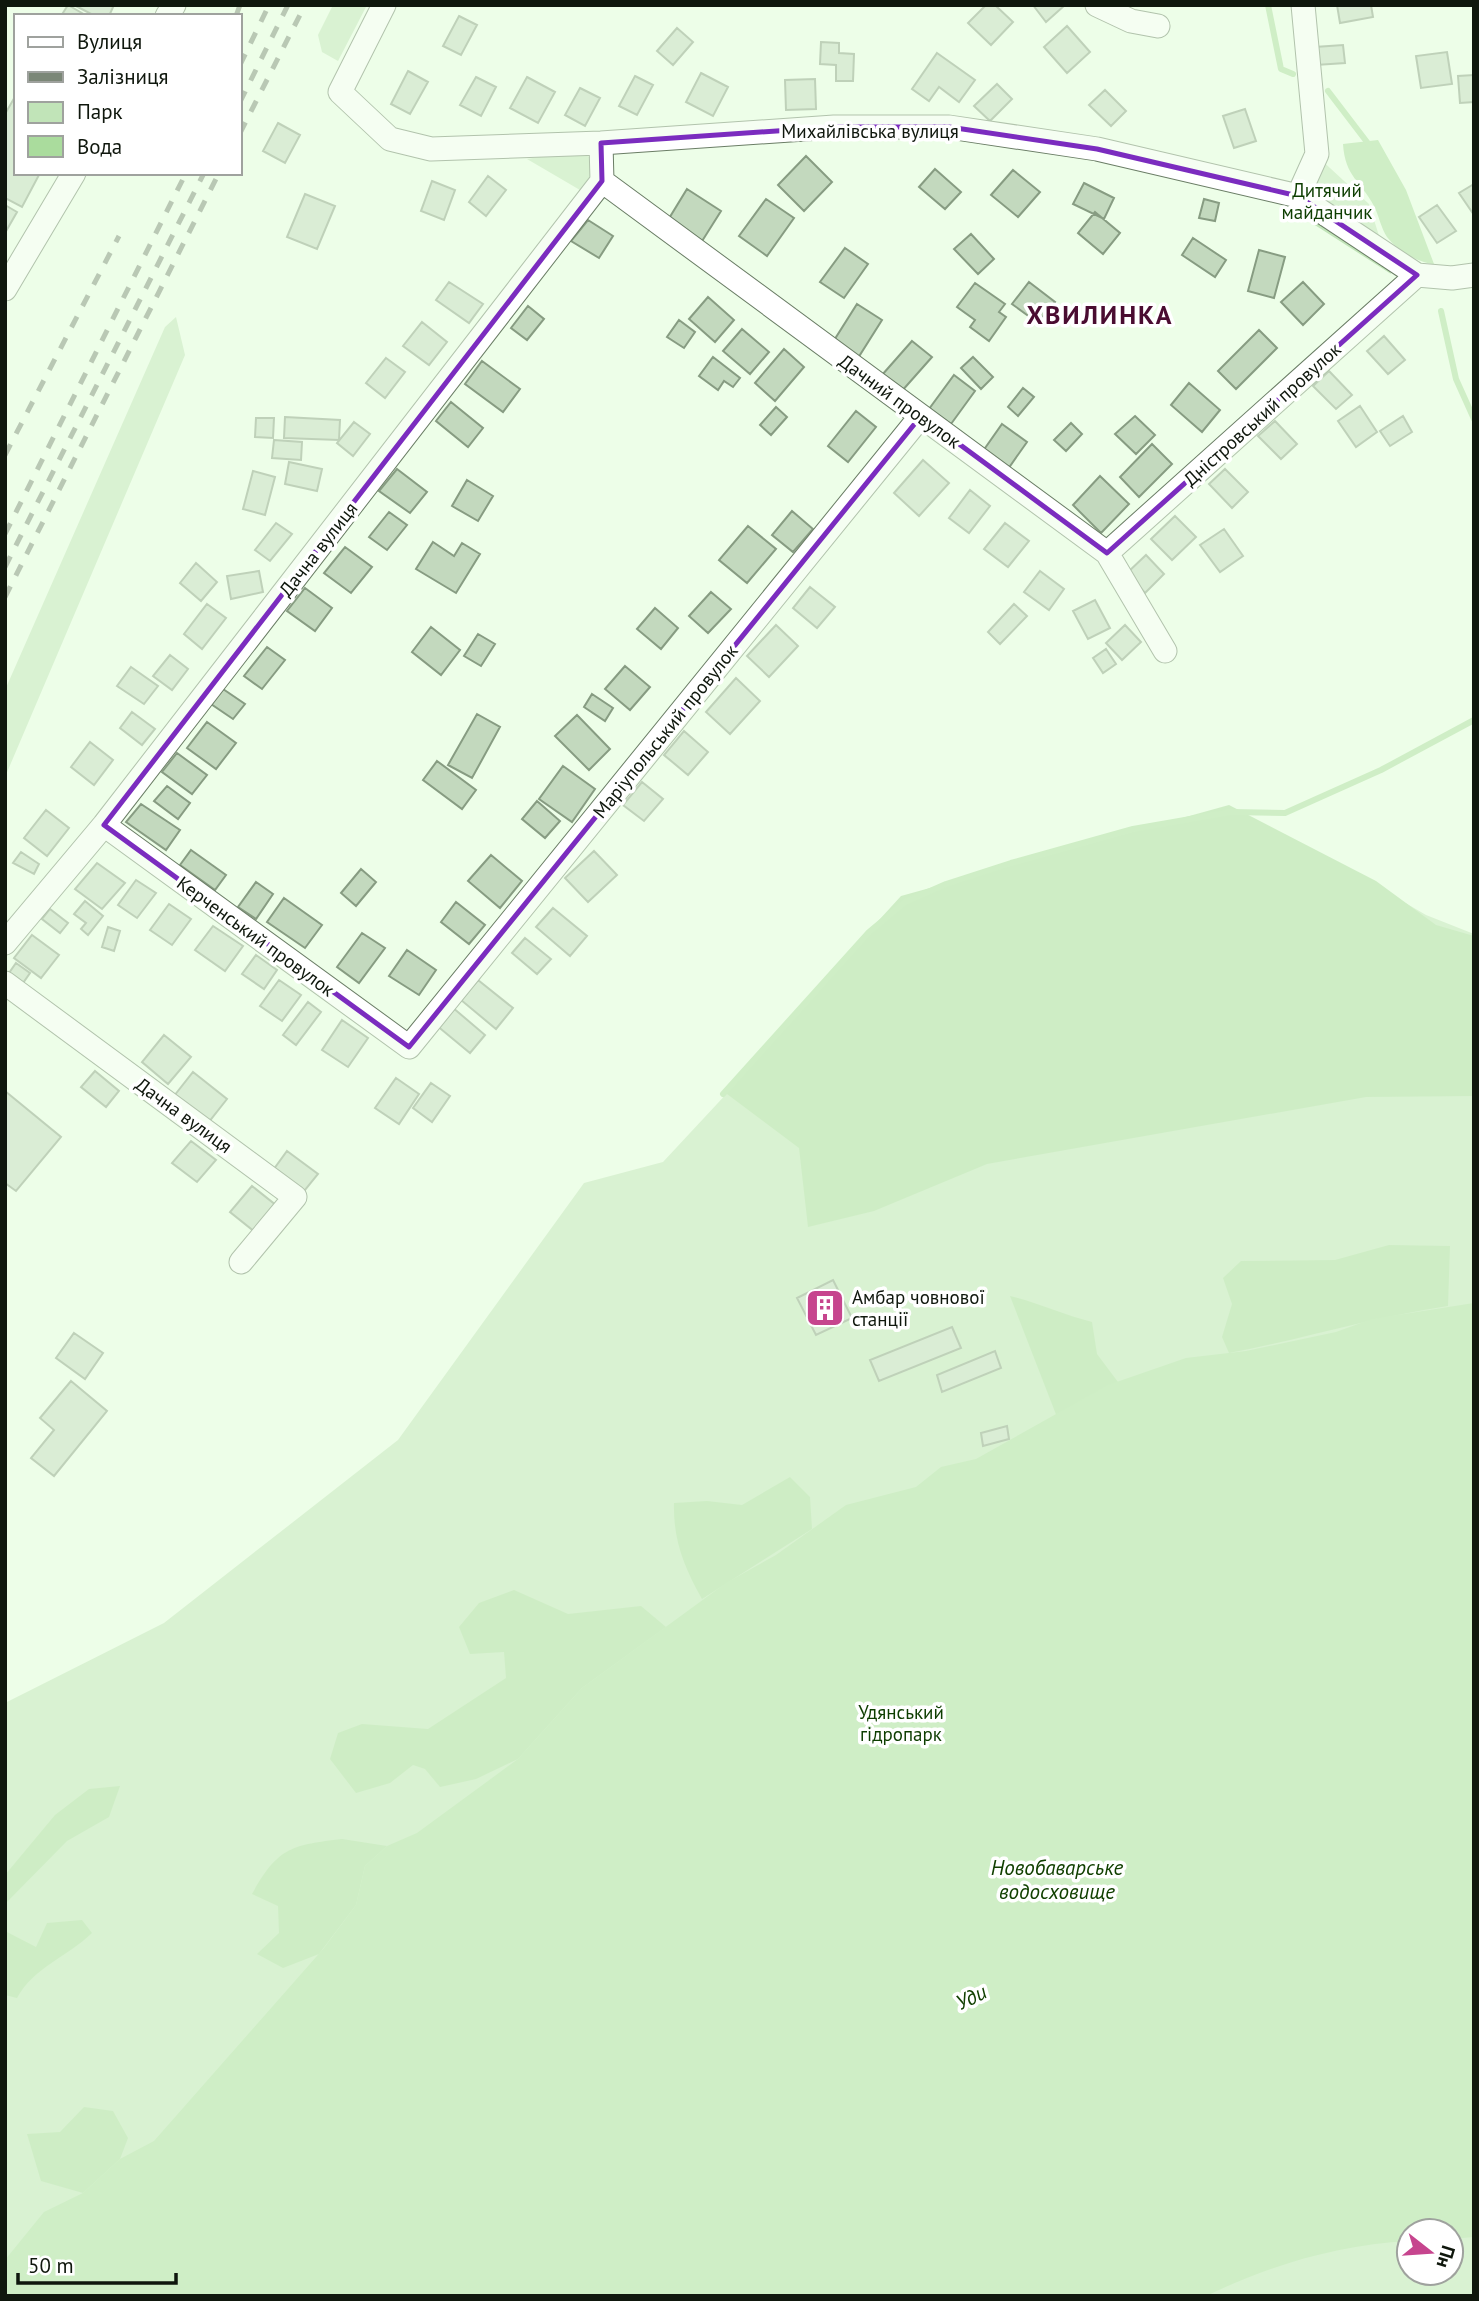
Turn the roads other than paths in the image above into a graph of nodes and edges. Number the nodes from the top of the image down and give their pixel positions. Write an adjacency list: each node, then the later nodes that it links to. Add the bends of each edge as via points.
1 (384, 5): 5 (street, Михайлівська вулиця, via 340,92 390,139 431,149)
2 (1097, 5): 4 (street, via 1131,22)
3 (1303, 5): 8 (street, via 1317,154)
4 (1158, 26)
5 (601, 143): 7 (street); 8 (street, Михайлівська вулиця, via 834,127 949,127 1097,149)
6 (73, 175): 11 (street)
7 (602, 181): 12 (street, Дачний провулок); 15 (street, Дачна вулиця)
8 (1298, 196): 9 (street, Михайлівська вулиця)
9 (1417, 275): 10 (street, Михайлівська вулиця); 13 (street, Дністровський провулок)
10 (1474, 275)
11 (5, 289)
12 (921, 416): 13 (street, Дачний провулок); 18 (street, Маріупольський провулок)
13 (1107, 554): 14 (street, Дачний провулок)
14 (1165, 651)
15 (104, 825): 16 (street, Дачна вулиця); 18 (street, Керченський провулок)
16 (5, 943)
17 (5, 983): 19 (street, Дачна вулиця, via 295,1197)
18 (409, 1047)
19 (241, 1262)

